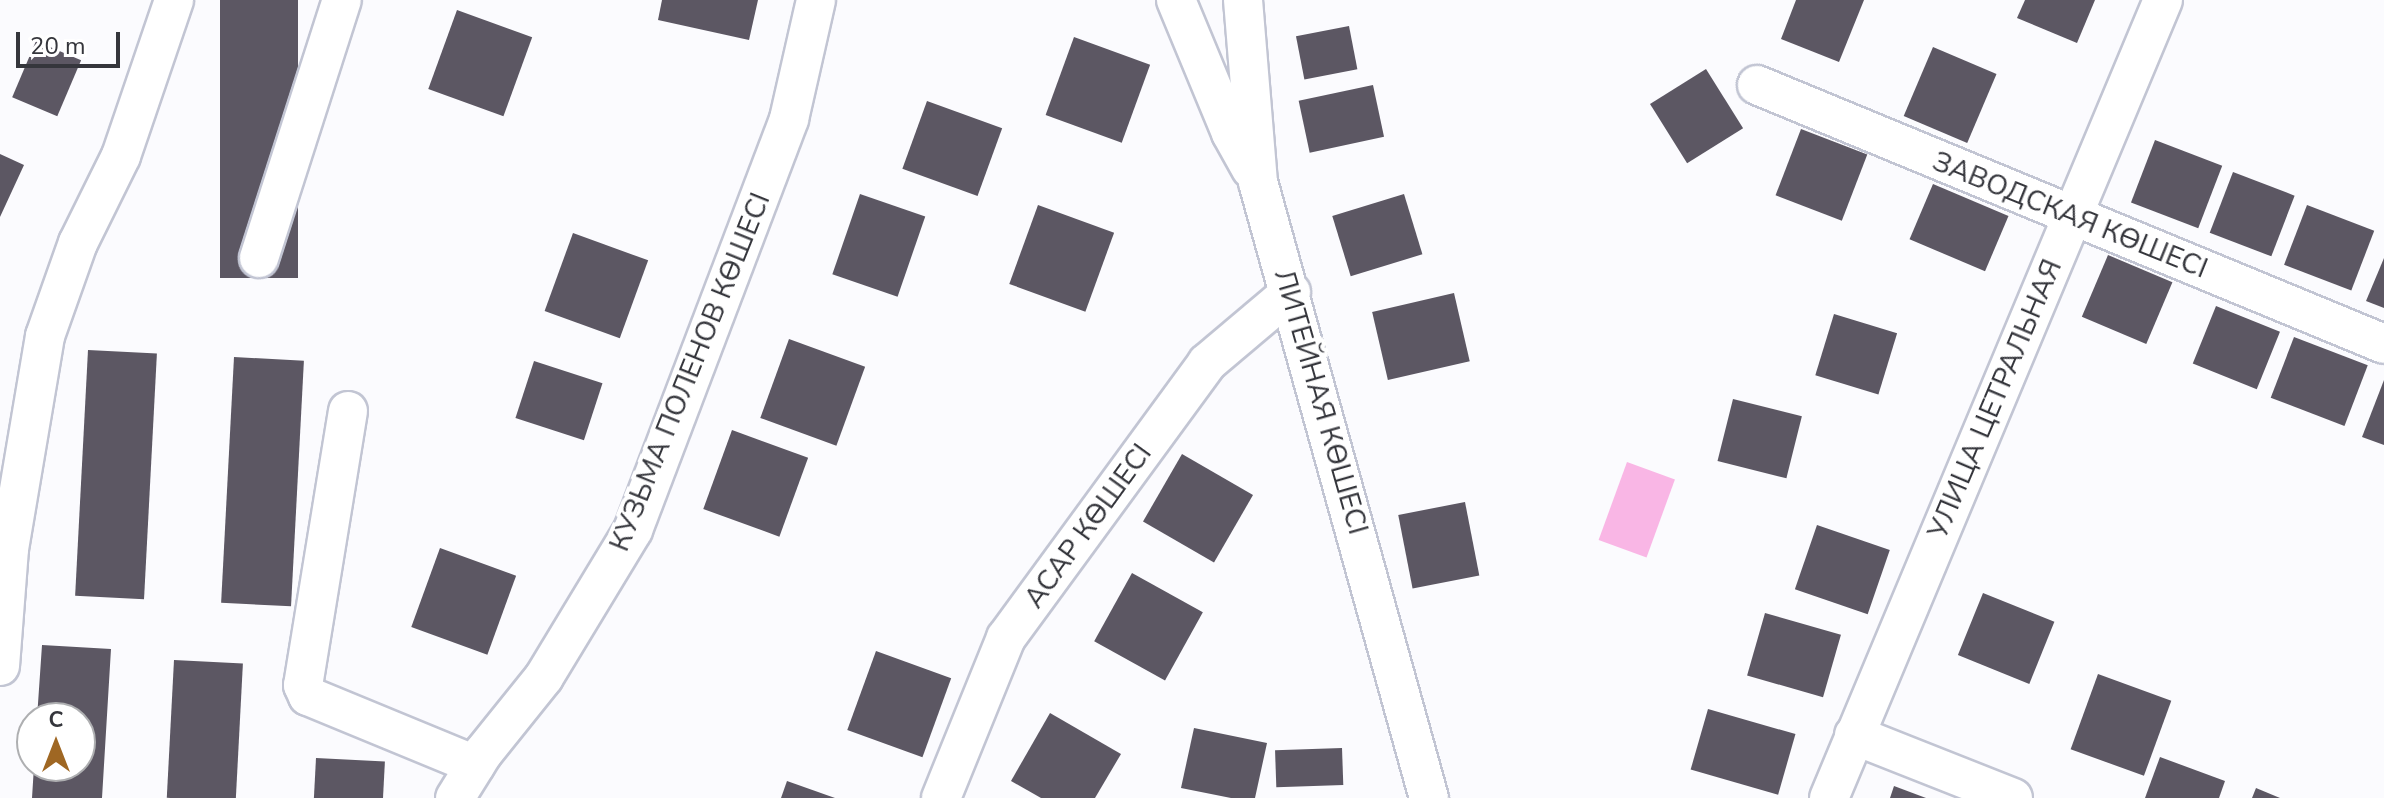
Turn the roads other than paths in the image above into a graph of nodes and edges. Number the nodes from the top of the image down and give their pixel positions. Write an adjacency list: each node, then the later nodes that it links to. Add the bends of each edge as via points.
1 (174, 0): 14 (street, via 121,156 78,243 45,336 9,549)
2 (342, 0): 10 (street)
3 (816, 0): 16 (street, КУЗЬМА ПОЛЕНОВ КӨШЕСІ, via 789,119 633,530 544,677)
4 (1176, 0): 8 (street, via 1231,133)
5 (1243, 0): 8 (street, ЛИТЕЙНАЯ КӨШЕСІ)
6 (2163, 0): 9 (street, УЛИЦА ЦЕТРАЛЬНАЯ)
7 (1757, 85): 9 (street, ЗАВОДСКАЯ КӨШЕСІ)
8 (1258, 182): 11 (street, ЛИТЕЙНАЯ КӨШЕСІ)
9 (2072, 216): 12 (street, ЗАВОДСКАЯ КӨШЕСІ); 15 (street, УЛИЦА ЦЕТРАЛЬНАЯ)
10 (259, 258)
11 (1291, 292): 17 (street, ЛИТЕЙНАЯ КӨШЕСІ); 19 (street, АСАР КӨШЕСІ, via 1207,363 1006,638)
12 (2384, 344)
13 (348, 411): 16 (street, via 303,685 308,696)
14 (0, 666)
15 (1854, 735): 20 (street, УЛИЦА ЦЕТРАЛЬНАЯ); 21 (street)
16 (475, 765): 18 (street, КУЗЬМА ПОЛЕНОВ КӨШЕСІ)
17 (1422, 791)
18 (455, 798)
19 (941, 798)
20 (1829, 798)
21 (2013, 798)

